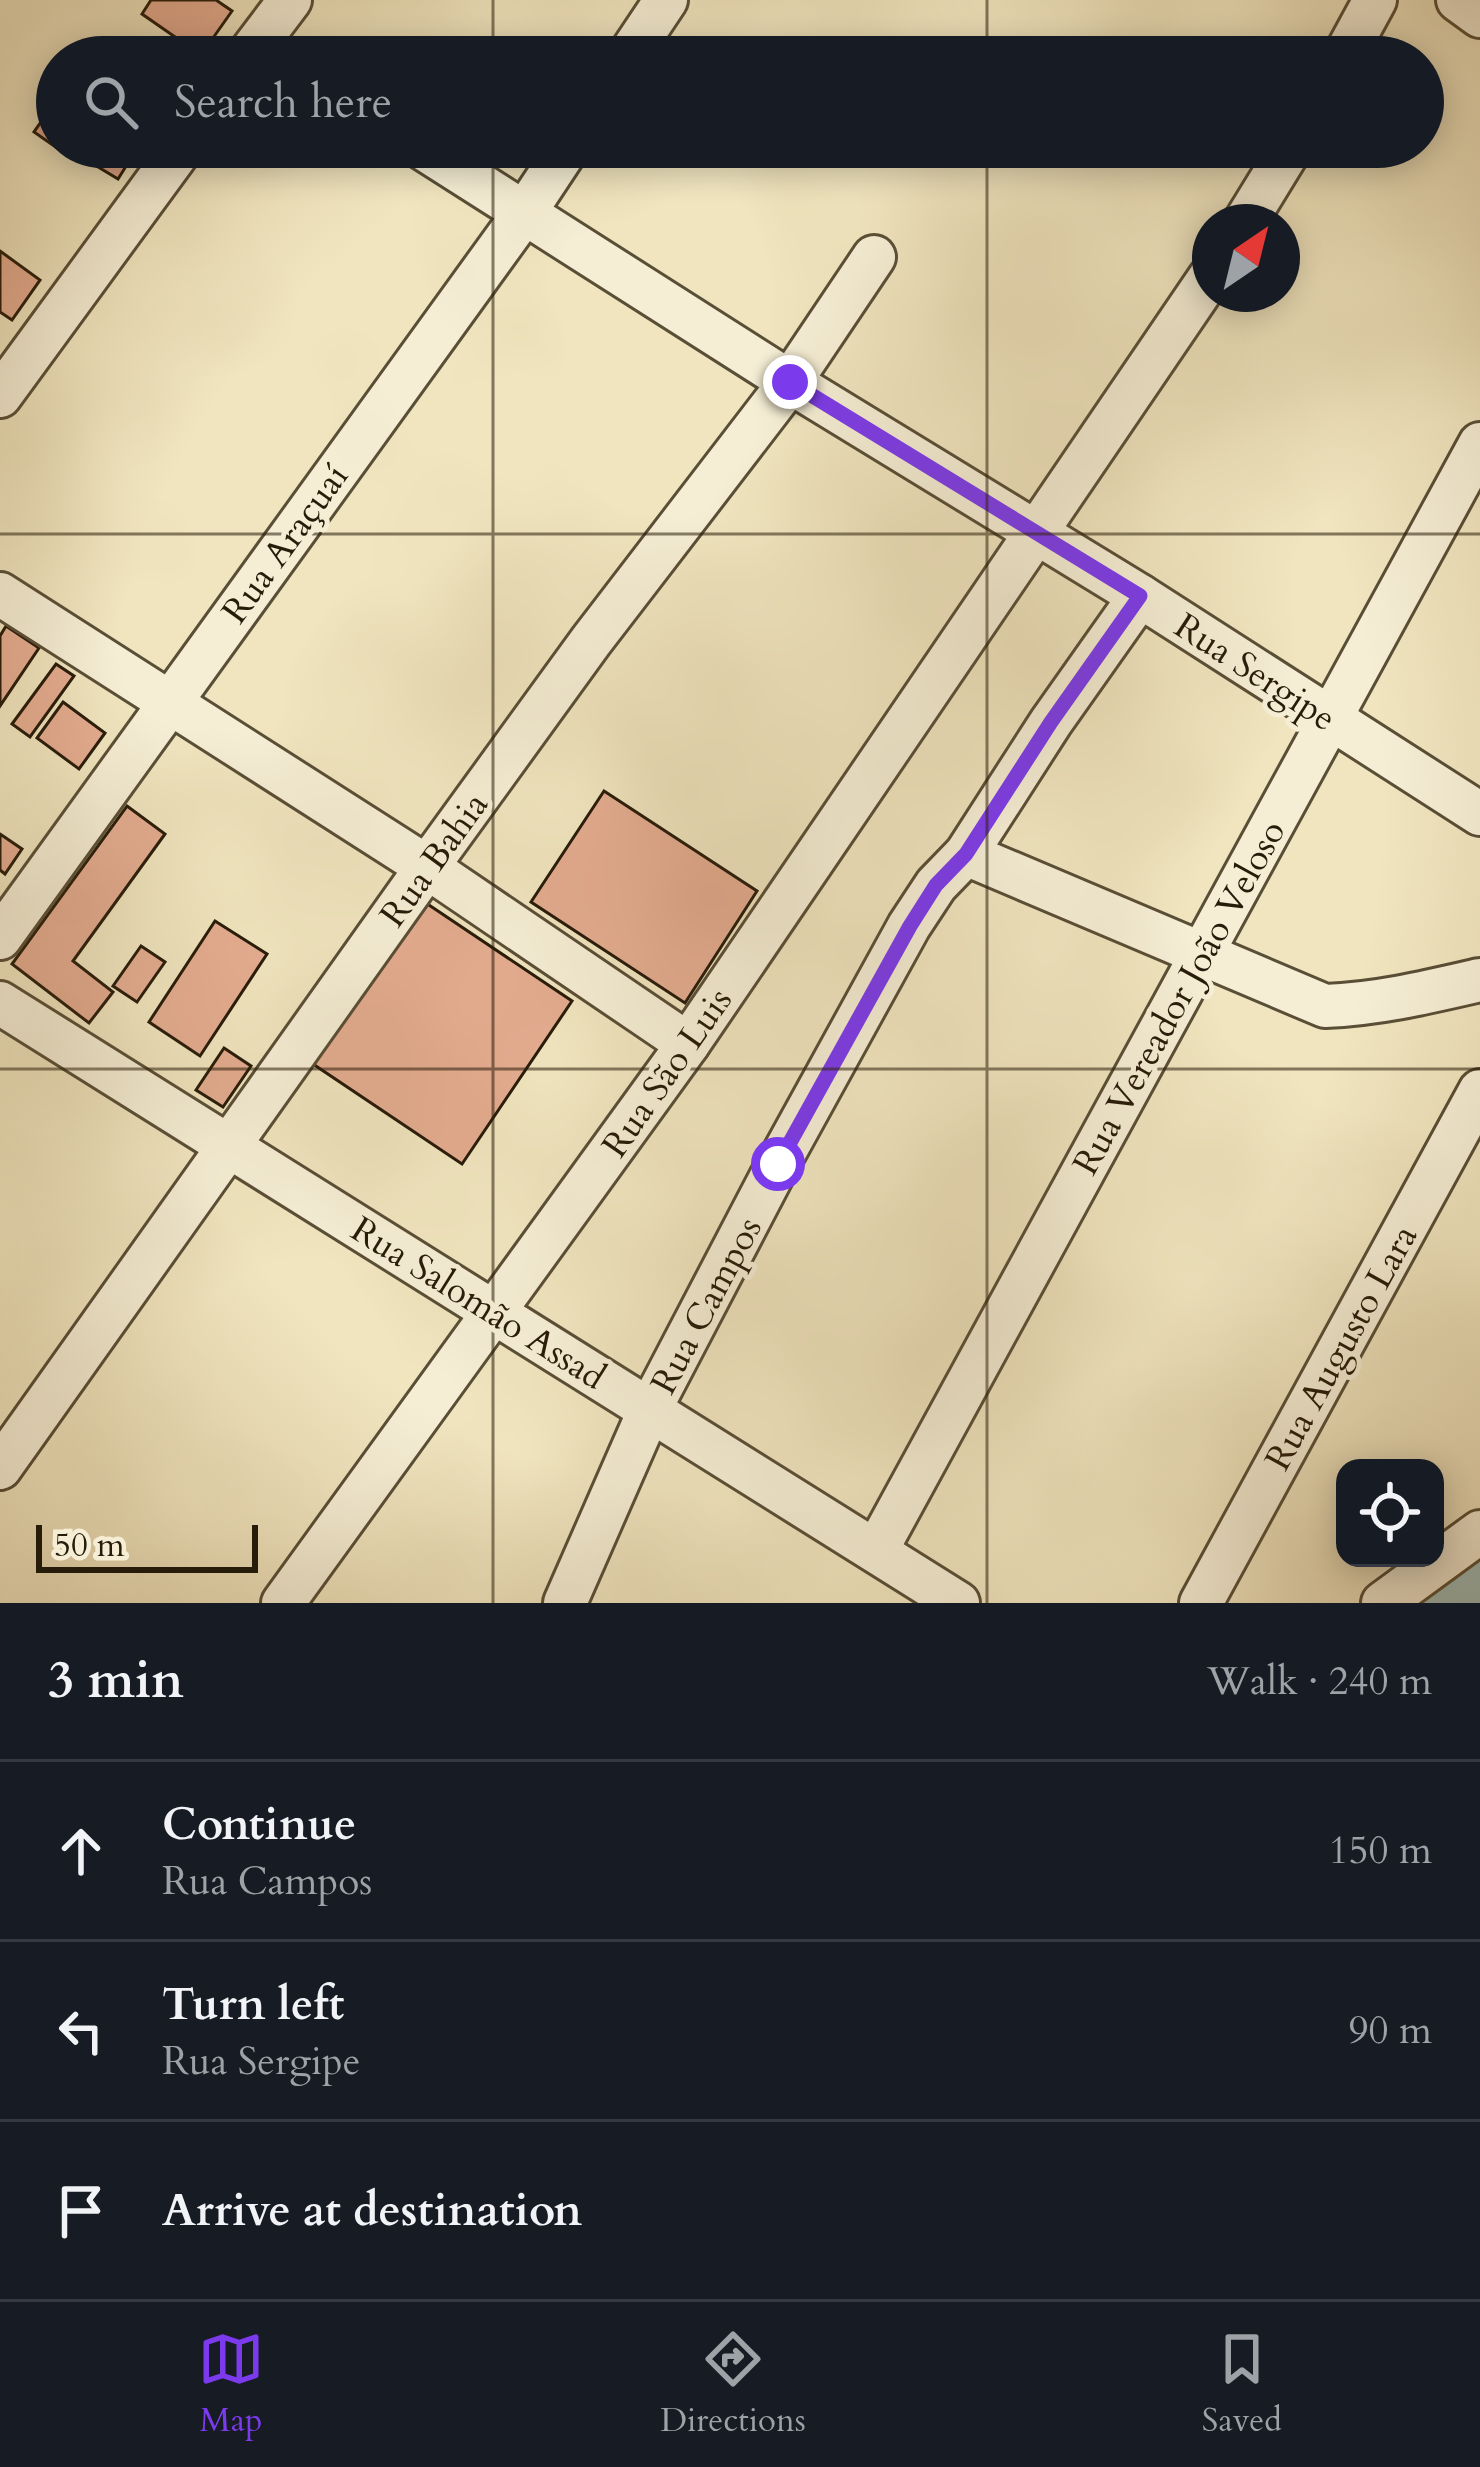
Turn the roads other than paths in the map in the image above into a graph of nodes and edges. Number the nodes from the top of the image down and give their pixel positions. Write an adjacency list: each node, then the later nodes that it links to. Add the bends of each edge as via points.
1 (290, 0): 6 (street)
2 (665, 0): 7 (street)
3 (1376, 0): 8 (street)
4 (1458, 0): 5 (street)
5 (1480, 16)
6 (270, 36)
7 (642, 36)
8 (1356, 36)
9 (167, 168): 18 (street)
10 (455, 168): 14 (street, Rua Sergipe)
11 (554, 168): 14 (street, Rua Araçuaí)
12 (1278, 168): 13 (street)
13 (1256, 204)
14 (525, 212): 17 (street, Rua Sergipe); 23 (street, Rua Araçuaí)
15 (874, 257): 17 (street, Rua Bahia)
16 (1192, 304): 20 (street, Rua São Luis)
17 (790, 382): 20 (street, Rua Sergipe); 27 (street, Rua Bahia)
18 (0, 395)
19 (1480, 444): 24 (street, Rua Vereador João Veloso)
20 (1037, 532): 22 (street, Rua Sergipe); 32 (street, Rua São Luis)
21 (0, 594): 23 (street)
22 (1140, 596): 24 (street, Rua Sergipe); 26 (street, Rua Campos)
23 (169, 701): 27 (street); 28 (street, Rua Araçuaí)
24 (1330, 719): 25 (street, Rua Sergipe); 29 (street, Rua Vereador João Veloso)
25 (1480, 814)
26 (966, 854): 29 (street); 36 (street, Rua Campos, via 910,926)
27 (427, 867): 32 (street); 34 (street, Rua Bahia)
28 (0, 938)
29 (1201, 955): 30 (street, via 1325,1006); 39 (street, Rua Vereador João Veloso)
30 (1480, 980)
31 (0, 1003): 34 (street, Rua Salomão Assad)
32 (688, 1044): 35 (street, Rua São Luis)
33 (1480, 1091): 43 (street, Rua Augusto Lara)
34 (228, 1146): 35 (street, Rua Salomão Assad); 37 (street, Rua Bahia)
35 (493, 1311): 36 (street, Rua Salomão Assad); 40 (street, Rua São Luis)
36 (650, 1408): 39 (street, Rua Salomão Assad); 41 (street, Rua Campos)
37 (0, 1468)
38 (1480, 1532): 44 (street)
39 (876, 1551): 42 (street, Rua Salomão Assad)
40 (283, 1603)
41 (565, 1603)
42 (958, 1603)
43 (1201, 1603)
44 (1383, 1603)

